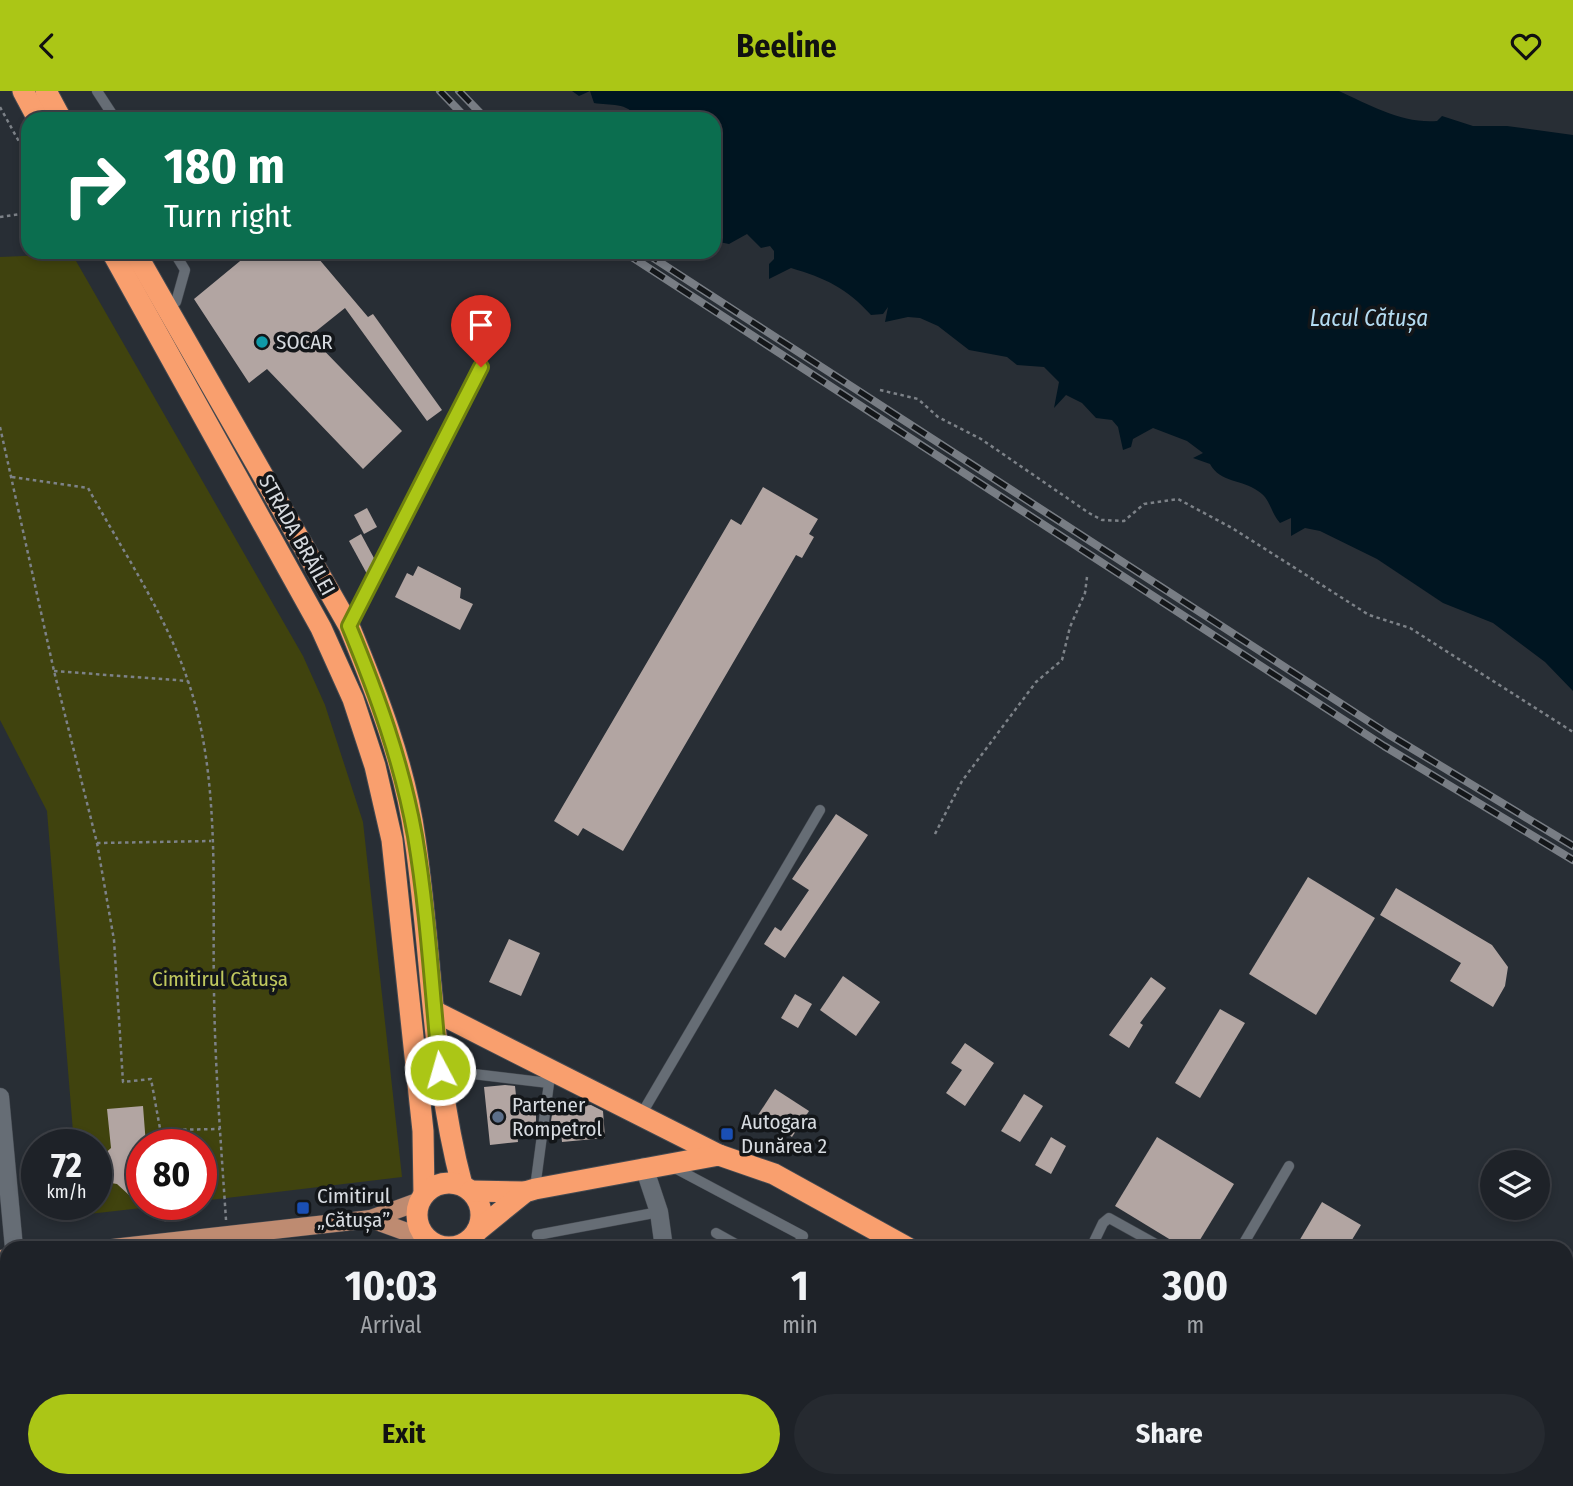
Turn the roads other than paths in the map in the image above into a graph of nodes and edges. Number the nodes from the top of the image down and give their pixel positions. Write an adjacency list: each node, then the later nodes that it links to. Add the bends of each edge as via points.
1 (23, 91): 4 (highway)
2 (46, 91): 5 (highway)
3 (97, 91): 6 (lane)
4 (34, 112)
5 (57, 112)
6 (111, 112)
7 (116, 259): 25 (highway, STRADA BRĂILEI, via 321,628 353,699 391,840 424,1131)
8 (139, 259): 12 (highway, STRADA BRĂILEI)
9 (178, 259): 10 (lane, via 185,270)
10 (176, 302)
11 (481, 367): 12 (lane)
12 (349, 626): 14 (highway, STRADA BRĂILEI, via 398,760 415,836)
13 (820, 810): 18 (lane)
14 (434, 1011): 15 (highway, STRADA BRĂILEI); 16 (highway)
15 (440, 1070): 16 (lane); 23 (highway, STRADA BRĂILEI, via 447,1129)
16 (554, 1078): 18 (highway); 24 (lane)
17 (0, 1097): 31 (street)
18 (640, 1116): 19 (highway)
19 (719, 1155): 20 (highway); 38 (highway, via 774,1174)
20 (666, 1163): 22 (highway); 37 (lane, via 803,1236)
21 (1289, 1166): 41 (lane)
22 (644, 1167): 24 (highway); 26 (street)
23 (466, 1188): 24 (highway); 25 (highway, via 442,1184); 30 (highway, STRADA BRĂILEI, via 479,1203 481,1217)
24 (530, 1191): 30 (highway)
25 (422, 1198): 27 (main road); 34 (highway, STRADA BRĂILEI, via 418,1222)
26 (659, 1212): 29 (lane); 35 (street)
27 (371, 1219): 32 (main road); 33 (main road)
28 (716, 1233): 36 (lane)
29 (537, 1235)
30 (469, 1240)
31 (13, 1241)
32 (174, 1241)
33 (426, 1241)
34 (431, 1241)
35 (663, 1241)
36 (730, 1241)
37 (800, 1241)
38 (895, 1241)
39 (1094, 1241): 40 (lane, via 1109,1218)
40 (1150, 1241)
41 (1245, 1241)

